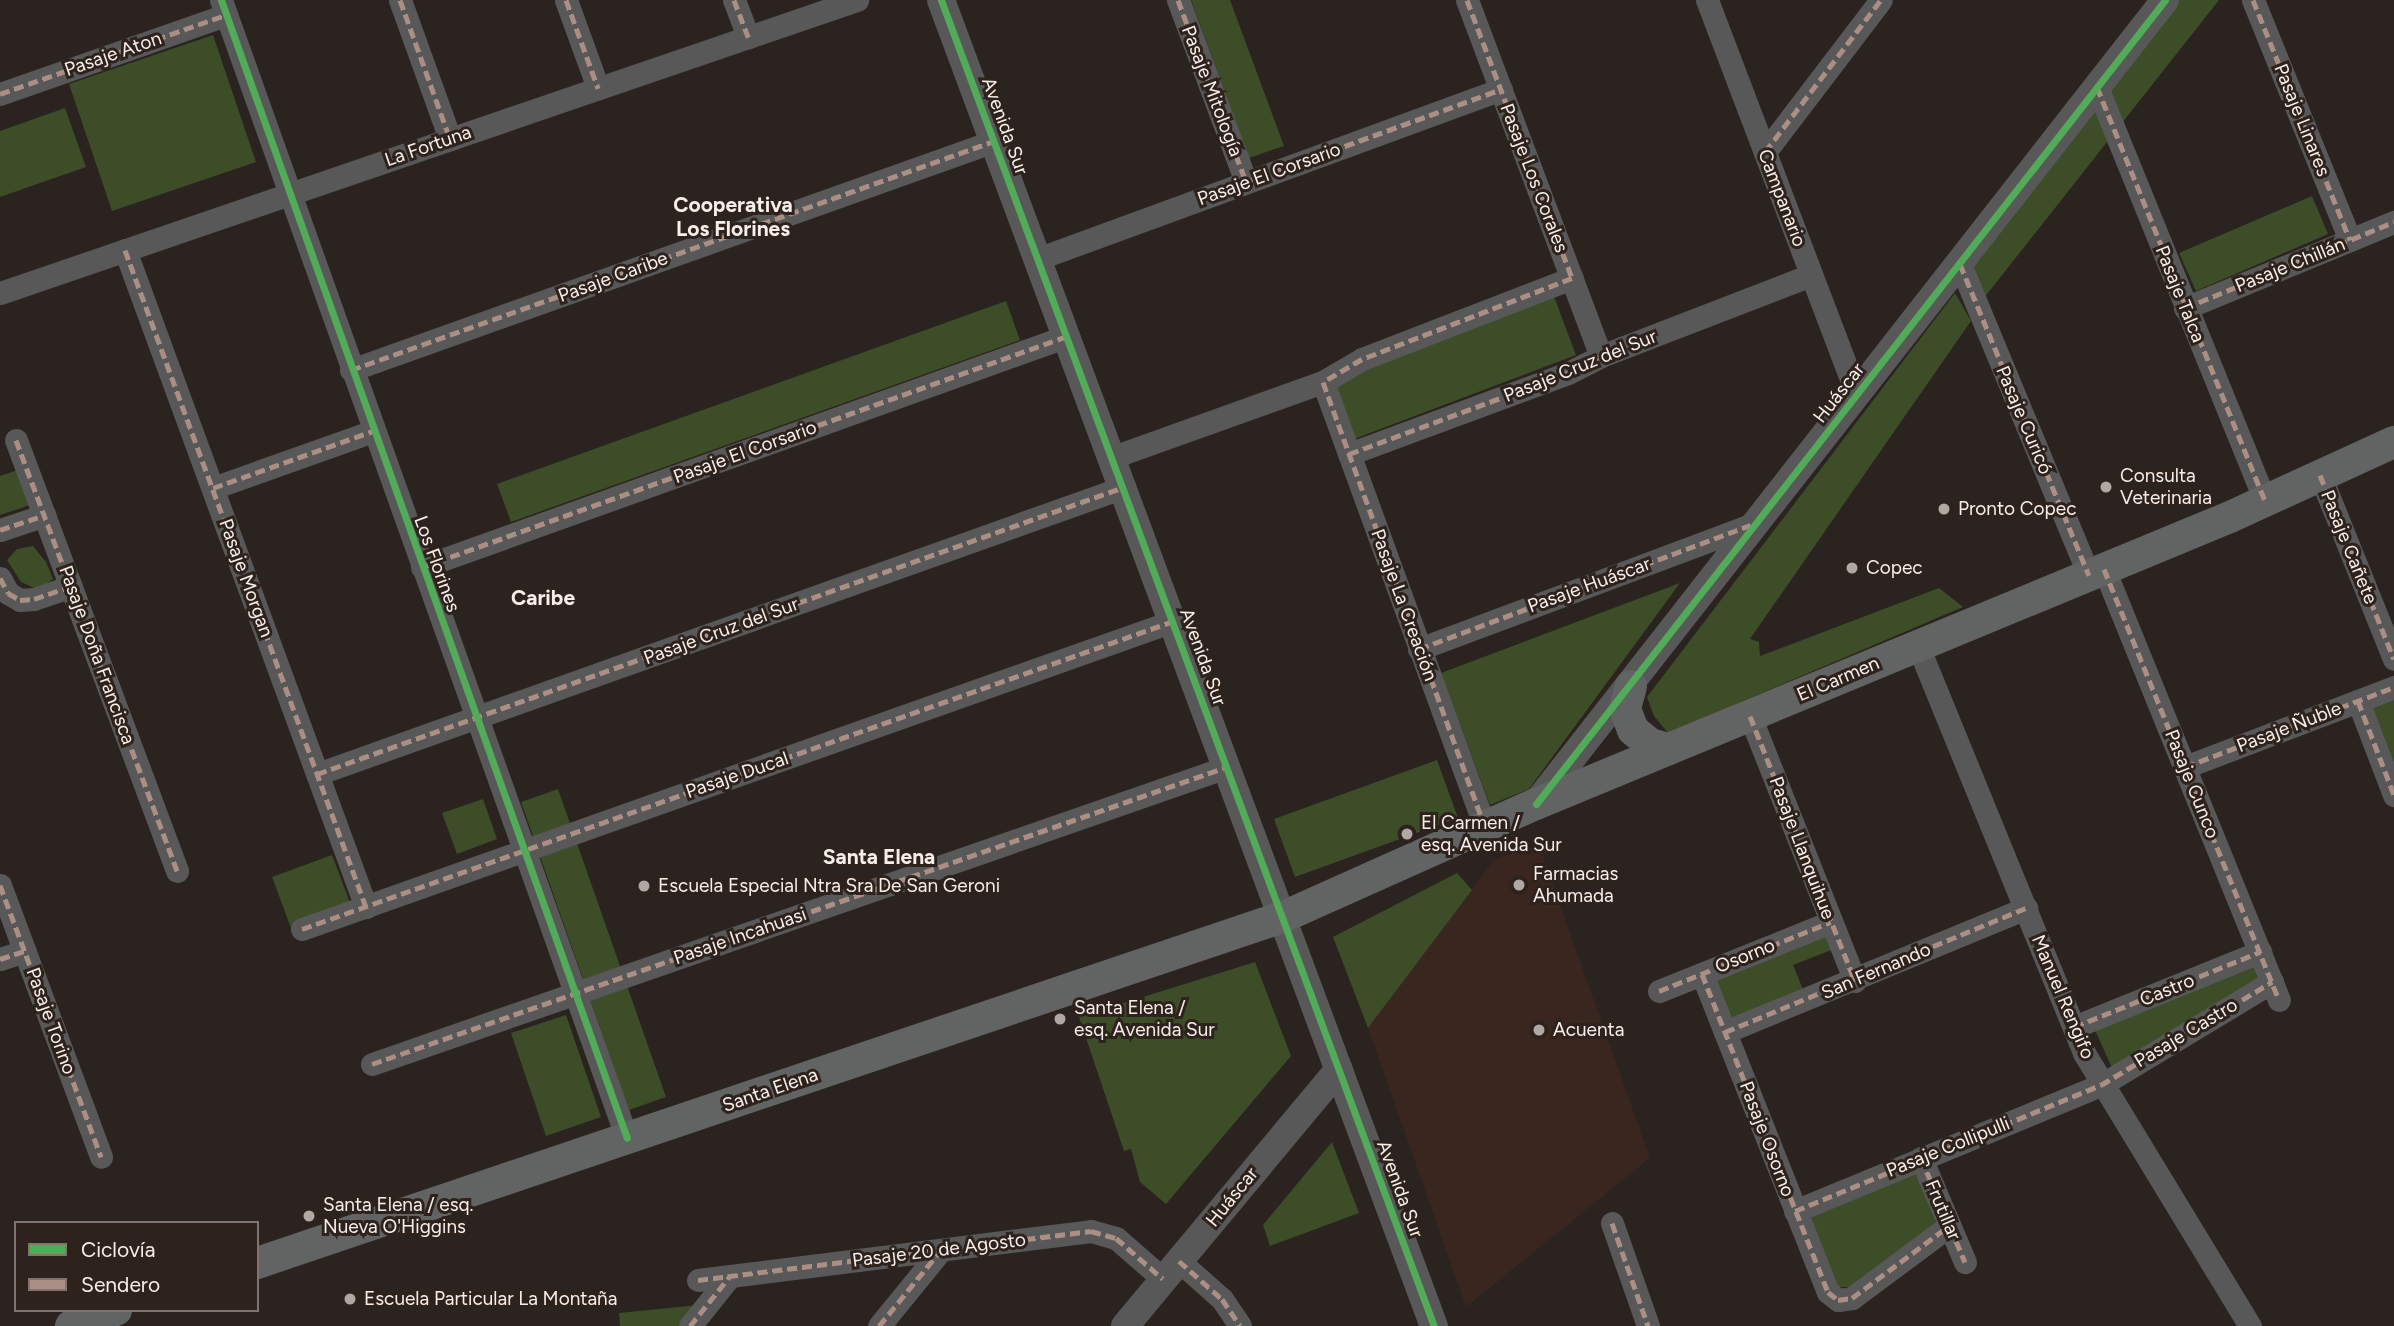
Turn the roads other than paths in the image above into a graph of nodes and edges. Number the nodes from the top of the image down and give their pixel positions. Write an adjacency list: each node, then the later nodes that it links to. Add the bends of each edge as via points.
1 (400, 0): 18 (street)
2 (566, 0): 15 (street)
3 (734, 0): 13 (street)
4 (857, 0): 13 (street, La Fortuna)
5 (941, 0): 19 (street, Avenida Sur)
6 (1178, 0): 21 (street, Pasaje Mitología)
7 (1467, 0): 16 (street, Pasaje Los Corales)
8 (1707, 0): 20 (street, Campanario)
9 (1881, 0): 20 (street)
10 (2165, 0): 14 (street, Huáscar)
11 (2253, 0): 24 (street, Pasaje Linares)
12 (223, 7): 17 (street, Pasaje Aton); 22 (street, Los Florines)
13 (748, 37): 15 (street, La Fortuna)
14 (2097, 87): 27 (street, Huáscar); 31 (street, Pasaje Talca)
15 (598, 88): 18 (street, La Fortuna)
16 (1501, 89): 21 (street, Pasaje El Corsario); 29 (street, Pasaje Los Corales)
17 (0, 94)
18 (450, 139): 22 (street, La Fortuna)
19 (994, 141): 26 (street, Avenida Sur); 34 (street, Pasaje Caribe)
20 (1765, 152): 28 (street, Campanario)
21 (1246, 183): 26 (street, Pasaje El Corsario)
22 (288, 194): 25 (street, La Fortuna); 34 (street, Los Florines)
23 (2394, 222): 24 (street, Pasaje Chillán)
24 (2350, 240): 31 (street, Pasaje Chillán)
25 (125, 250): 30 (street, La Fortuna); 44 (street, Pasaje Morgan)
26 (1038, 259): 32 (street, Avenida Sur)
27 (1960, 264): 36 (street, Huáscar); 50 (street, Pasaje Curicó)
28 (1811, 275): 33 (street, Pasaje Cruz del Sur); 36 (street, Campanario)
29 (1572, 278): 33 (street, Pasaje Los Corales); 35 (street, via 1362,359)
30 (0, 293)
31 (2185, 308): 45 (street, Pasaje Talca)
32 (1067, 336): 41 (street, Avenida Sur); 49 (street, Pasaje El Corsario)
33 (1601, 356): 40 (street, Pasaje Cruz del Sur, via 1568,373)
34 (351, 370): 37 (street, Los Florines)
35 (1323, 382): 40 (street, Pasaje La Creación); 41 (street)
36 (1857, 395): 47 (street, Huáscar)
37 (373, 431): 44 (street); 49 (street, Los Florines)
38 (16, 440): 46 (street, Pasaje Doña Francisca)
39 (2394, 442): 42 (main road, El Carmen)
40 (1349, 454): 55 (street, Pasaje La Creación)
41 (1113, 457): 43 (street, Avenida Sur)
42 (2320, 475): 45 (main road, El Carmen); 56 (street, Pasaje Cañete)
43 (1124, 486): 53 (street, Avenida Sur); 61 (street, Pasaje Cruz del Sur)
44 (213, 488): 65 (street, Pasaje Morgan)
45 (2265, 502): 50 (main road, El Carmen)
46 (45, 515): 48 (street); 52 (street, Pasaje Doña Francisca)
47 (1758, 522): 55 (street, Pasaje Huáscar); 57 (street, Huáscar)
48 (0, 530)
49 (422, 567): 61 (street, Los Florines)
50 (2097, 572): 54 (main road, El Carmen); 64 (street, Pasaje Cunco)
51 (0, 578): 52 (street, via 8,593 20,600)
52 (71, 586): 70 (street, Pasaje Doña Francisca)
53 (1173, 621): 63 (street, Avenida Sur); 69 (street, Pasaje Ducal)
54 (1919, 646): 60 (main road, El Carmen); 73 (street, Manuel Rengifo)
55 (1419, 649): 68 (street, Pasaje La Creación)
56 (2394, 659)
57 (1631, 686): 62 (main road, via 1625,709 1633,730 1650,744); 67 (street, Huáscar)
58 (2394, 687): 59 (street, Pasaje Ñuble)
59 (2358, 701): 64 (street, Pasaje Ñuble); 66 (street)
60 (1750, 716): 62 (main road, El Carmen); 75 (street, Pasaje Llanquihue)
61 (476, 718): 65 (street, Pasaje Cruz del Sur); 69 (street, Los Florines)
62 (1668, 749): 67 (main road, El Carmen)
63 (1227, 767): 74 (street, Avenida Sur); 84 (street, Pasaje Incahuasi)
64 (2185, 767): 78 (street, Pasaje Cunco)
65 (317, 774): 72 (street, Pasaje Morgan)
66 (2394, 795)
67 (1536, 804): 68 (main road, El Carmen)
68 (1485, 828): 74 (main road, El Carmen)
69 (523, 850): 72 (street, Pasaje Ducal); 84 (street, Los Florines)
70 (177, 870)
71 (0, 885): 77 (street, Pasaje Torino)
72 (366, 906): 76 (street, Pasaje Ducal)
73 (2026, 908): 81 (street, San Fernando); 85 (street, Manuel Rengifo)
74 (1283, 917): 88 (street, Avenida Sur); 90 (main road, Santa Elena)
75 (1831, 922): 80 (street, Osorno); 81 (street, Pasaje Llanquihue)
76 (302, 929)
77 (24, 951): 79 (street); 91 (street, Pasaje Torino)
78 (2260, 952): 83 (street, Pasaje Cunco); 85 (street, Castro)
79 (0, 959)
80 (1702, 974): 82 (street, Osorno); 86 (street, Pasaje Osorno)
81 (1854, 981): 86 (street, San Fernando)
82 (1660, 991)
83 (2275, 991): 89 (street, Pasaje Castro)
84 (575, 994): 87 (street, Pasaje Incahuasi); 90 (street, Los Florines)
85 (2074, 1027): 89 (street, Manuel Rengifo)
86 (1725, 1032): 93 (street, Pasaje Osorno)
87 (372, 1064)
88 (1339, 1069): 99 (street, Huáscar); 108 (street, Avenida Sur)
89 (2101, 1085): 92 (street, Pasaje Collipulli); 110 (street, Manuel Rengifo)
90 (626, 1138): 97 (main road, Santa Elena)
91 (101, 1157)
92 (1921, 1158): 93 (street, Pasaje Collipulli); 95 (street, Frutillar)
93 (1795, 1211): 95 (street, Pasaje Osorno, via 1828,1292 1838,1300 1852,1298)
94 (1612, 1223): 109 (street)
95 (1949, 1226): 98 (street, Frutillar)
96 (941, 1250): 99 (street, Pasaje 20 de Agosto, via 1100,1231); 100 (street, Pasaje 20 de Agosto); 105 (street)
97 (259, 1262)
98 (1965, 1262)
99 (1171, 1270): 106 (street, Huáscar); 107 (street, Pasaje 20 de Agosto, via 1222,1299)
100 (730, 1276): 101 (street, Pasaje 20 de Agosto); 104 (street)
101 (698, 1280)
102 (111, 1312): 103 (main road)
103 (81, 1324)
104 (690, 1326)
105 (879, 1326)
106 (1125, 1326)
107 (1240, 1326)
108 (1434, 1326)
109 (1648, 1326)
110 (2250, 1326)

